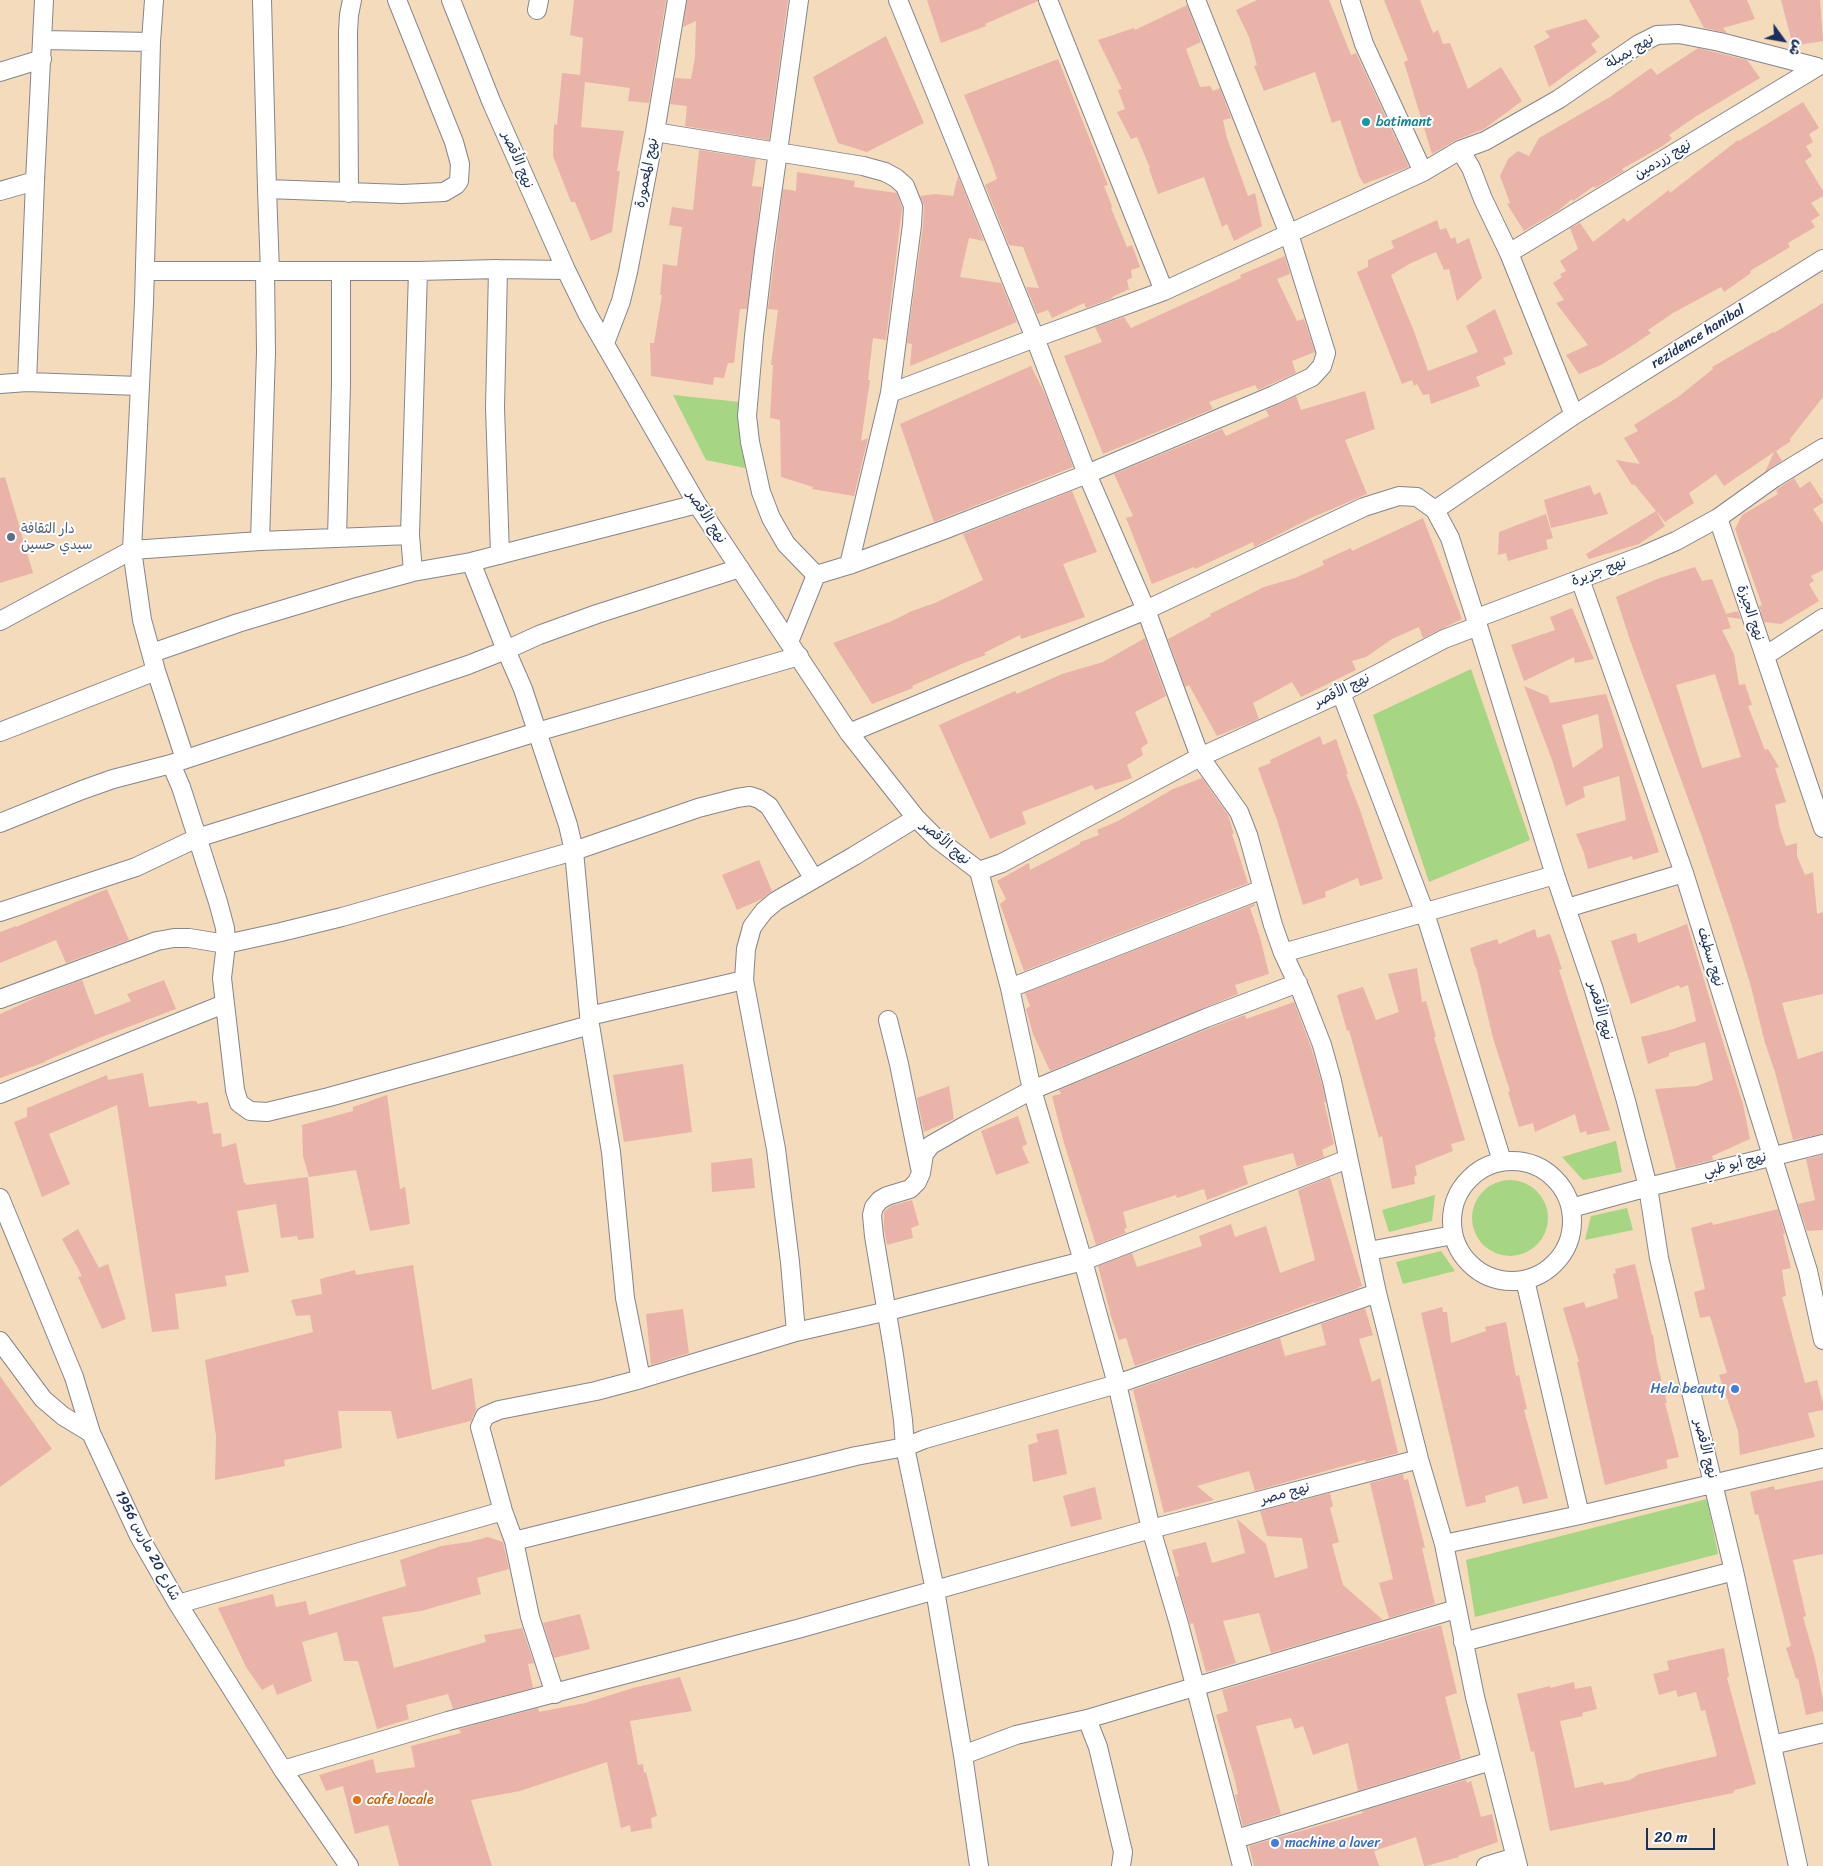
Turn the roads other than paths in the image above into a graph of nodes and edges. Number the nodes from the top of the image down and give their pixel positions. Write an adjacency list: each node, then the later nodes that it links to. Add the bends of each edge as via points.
1 (44, 0): 13 (street)
2 (154, 0): 14 (street)
3 (262, 0): 23 (street)
4 (352, 0): 25 (street, via 348,32)
5 (397, 0): 25 (street, via 454,142 461,175 456,185 444,192)
6 (452, 0): 30 (street, نهج الأقصر, via 491,101)
7 (676, 0): 18 (street, نهج المعمورة)
8 (799, 0): 20 (street)
9 (898, 0): 36 (street)
10 (1048, 0): 35 (street)
11 (1196, 0): 26 (street)
12 (1350, 0): 21 (street, via 1364,44)
13 (43, 40): 14 (street); 15 (street)
14 (151, 42): 31 (street)
15 (42, 59): 16 (street); 22 (street)
16 (0, 72)
17 (1820, 74): 19 (street, نهج بمبلة, via 1720,42 1679,34 1657,35 1551,103 1485,141); 27 (street, نهج زردمين)
18 (655, 132): 20 (street); 37 (street, نهج المعمورة, via 628,272)
19 (1460, 150): 21 (street, نهج بمبلة); 27 (street)
20 (779, 152): 41 (street, via 885,172 905,186 913,206 912,225); 57 (street, via 754,336 749,434 761,492 771,518 786,544)
21 (1424, 172): 26 (street, نهج بمبلة)
22 (35, 181): 24 (street); 38 (street)
23 (267, 189): 25 (street); 33 (street)
24 (0, 191)
25 (349, 193)
26 (1288, 234): 35 (street, نهج بمبلة); 44 (street, via 1326,353 1322,366 1312,377 1274,395)
27 (1509, 254): 42 (street)
28 (1823, 259): 42 (street, rezidence hanibal)
29 (498, 269): 30 (street); 32 (street); 52 (street, via 495,408)
30 (566, 270): 37 (street, نهج الأقصر)
31 (145, 271): 33 (street); 40 (street)
32 (418, 271): 34 (street); 48 (street)
33 (268, 272): 34 (street); 50 (street)
34 (341, 272): 49 (street, via 342,384)
35 (1164, 291): 36 (street, نهج بمبلة)
36 (1035, 338): 41 (street, نهج بمبلة); 44 (street)
37 (605, 343): 45 (street, نهج الأقصر)
38 (27, 382): 39 (street); 40 (street)
39 (0, 384)
40 (139, 386): 51 (street)
41 (890, 393): 54 (street)
42 (1574, 415): 46 (street, rezidence hanibal)
43 (1823, 448): 47 (street)
44 (1087, 474): 54 (street); 59 (street)
45 (697, 504): 52 (street); 55 (street, نهج الأقصر)
46 (1435, 510): 59 (street, via 1417,497 1399,496 1364,507); 62 (street, via 1450,538)
47 (1718, 518): 58 (street, نهج جزيرة, via 1652,552); 66 (street, نهج الجيزة)
48 (410, 535): 49 (street); 56 (street)
49 (337, 538): 50 (street)
50 (260, 541): 51 (street)
51 (132, 550): 61 (street); 65 (street, via 142,620)
52 (500, 555): 53 (street)
53 (472, 562): 56 (street); 64 (street)
54 (849, 565): 57 (street)
55 (740, 568): 63 (street, نهج الأقصر); 64 (street, via 589,617)
56 (413, 572): 65 (street, via 238,623)
57 (816, 575): 63 (street)
58 (1580, 579): 62 (street, نهج جزيرة); 80 (street, نهج سطيف)
59 (1146, 610): 71 (street); 72 (street)
60 (1823, 618): 66 (street)
61 (0, 621)
62 (1478, 622): 68 (street, نهج الأقصر); 81 (street, نهج الأقصر)
63 (794, 649): 70 (street); 71 (street, نهج الأقصر)
64 (506, 650): 70 (street); 73 (street)
65 (152, 653): 67 (street)
66 (1765, 656): 76 (street, نهج الجيزة)
67 (156, 671): 69 (street); 73 (street)
68 (1341, 692): 72 (street, نهج الأقصر); 86 (street)
69 (0, 732)
70 (537, 732): 77 (street); 78 (street)
71 (849, 733): 74 (street, نهج الأقصر)
72 (1200, 757): 79 (street, نهج الأقصر, via 1002,863); 83 (street, via 1239,812)
73 (178, 761): 75 (street, via 113,779); 77 (street, via 181,788)
74 (916, 818): 79 (street, نهج الأقصر); 82 (street)
75 (0, 823)
76 (1823, 828)
77 (197, 838): 85 (street, via 136,868); 87 (street, via 218,902)
78 (574, 851): 82 (street, via 698,808 750,796 769,806); 87 (street, via 342,917); 95 (street)
79 (979, 871): 91 (street)
80 (1684, 873): 84 (street); 99 (street, نهج سطيف)
81 (1555, 875): 84 (street, نهج الأقصر); 86 (street)
82 (814, 879): 89 (street, via 776,901 752,927 746,949)
83 (1263, 889): 88 (street); 91 (street)
84 (1567, 908): 103 (street, نهج الأقصر, via 1594,990)
85 (0, 912)
86 (1425, 913): 88 (street); 101 (street)
87 (226, 944): 92 (street, via 189,938 158,941); 93 (street, via 222,978)
88 (1283, 953): 90 (street)
89 (744, 980): 95 (street); 112 (street, via 776,1149)
90 (1298, 983): 96 (street); 100 (street, via 1322,1046)
91 (1010, 988): 96 (street)
92 (0, 999)
93 (224, 1004): 95 (street, via 239,1103 250,1111 267,1112); 97 (street)
94 (888, 1020): 102 (street)
95 (589, 1021): 115 (street, via 611,1152 625,1298)
96 (1032, 1090): 102 (street, via 931,1145 924,1154); 108 (street)
97 (0, 1094)
98 (1823, 1144): 99 (street, نهج أبو ظبي)
99 (1772, 1156): 103 (street, نهج أبو ظبي); 113 (street, نهج سطيف, via 1808,1271)
100 (1348, 1159): 107 (street); 108 (street)
101 (1502, 1161): 105 (street, via 1532,1164 1546,1171 1566,1194); 106 (street, via 1472,1175 1462,1188 1454,1202 1451,1218)
102 (921, 1173): 111 (street, via 910,1188 887,1196 874,1207 872,1215)
103 (1648, 1187): 105 (street, نهج أبو ظبي); 121 (street, نهج الأقصر, via 1659,1258)
104 (0, 1198): 117 (street, شارع 20 مارس 1956, via 74,1377)
105 (1571, 1208): 109 (street, via 1571,1232 1562,1253 1540,1275)
106 (1453, 1235): 107 (street); 109 (street, via 1460,1252 1472,1267 1506,1281)
107 (1369, 1251): 110 (street)
108 (1083, 1261): 111 (street); 116 (street)
109 (1525, 1280): 123 (street)
110 (1377, 1293): 116 (street); 120 (street)
111 (888, 1311): 112 (street); 118 (street)
112 (796, 1332): 115 (street)
113 (1823, 1340)
114 (0, 1341): 117 (street, via 43,1399)
115 (641, 1379): 122 (street, via 596,1391 512,1406 485,1416 480,1427)
116 (1117, 1384): 118 (street); 124 (street)
117 (91, 1433): 129 (street, شارع 20 مارس 1956, via 139,1536)
118 (905, 1447): 125 (street, via 856,1456); 128 (street)
119 (1823, 1458): 121 (street)
120 (1419, 1459): 124 (street, نهج مصر); 126 (street)
121 (1713, 1483): 123 (street); 127 (street, نهج الأقصر)
122 (503, 1511): 125 (street); 129 (street)
123 (1580, 1515): 126 (street)
124 (1151, 1529): 128 (street, نهج مصر); 132 (street)
125 (514, 1541): 133 (street, via 530,1617)
126 (1444, 1544): 130 (street)
127 (1734, 1571): 131 (street); 136 (street, نهج الأقصر)
128 (935, 1590): 133 (street, نهج مصر); 137 (street)
129 (178, 1604): 139 (street, شارع 20 مارس 1956)
130 (1456, 1609): 131 (street); 132 (street)
131 (1463, 1642): 138 (street)
132 (1196, 1687): 134 (street); 140 (street)
133 (555, 1694): 139 (street, نهج مصر, via 448,1721)
134 (1087, 1719): 137 (street, via 1016,1735); 144 (street, via 1098,1747 1123,1852)
135 (1823, 1733): 136 (street)
136 (1772, 1745): 147 (street, نهج الأقصر)
137 (963, 1755): 143 (street)
138 (1491, 1760): 140 (street); 141 (street)
139 (283, 1770): 142 (street, شارع 20 مارس 1956)
140 (1236, 1839): 145 (street)
141 (1516, 1861): 146 (street)
142 (349, 1866)
143 (979, 1866)
144 (1121, 1866)
145 (1242, 1866)
146 (1486, 1866)
147 (1798, 1866)

